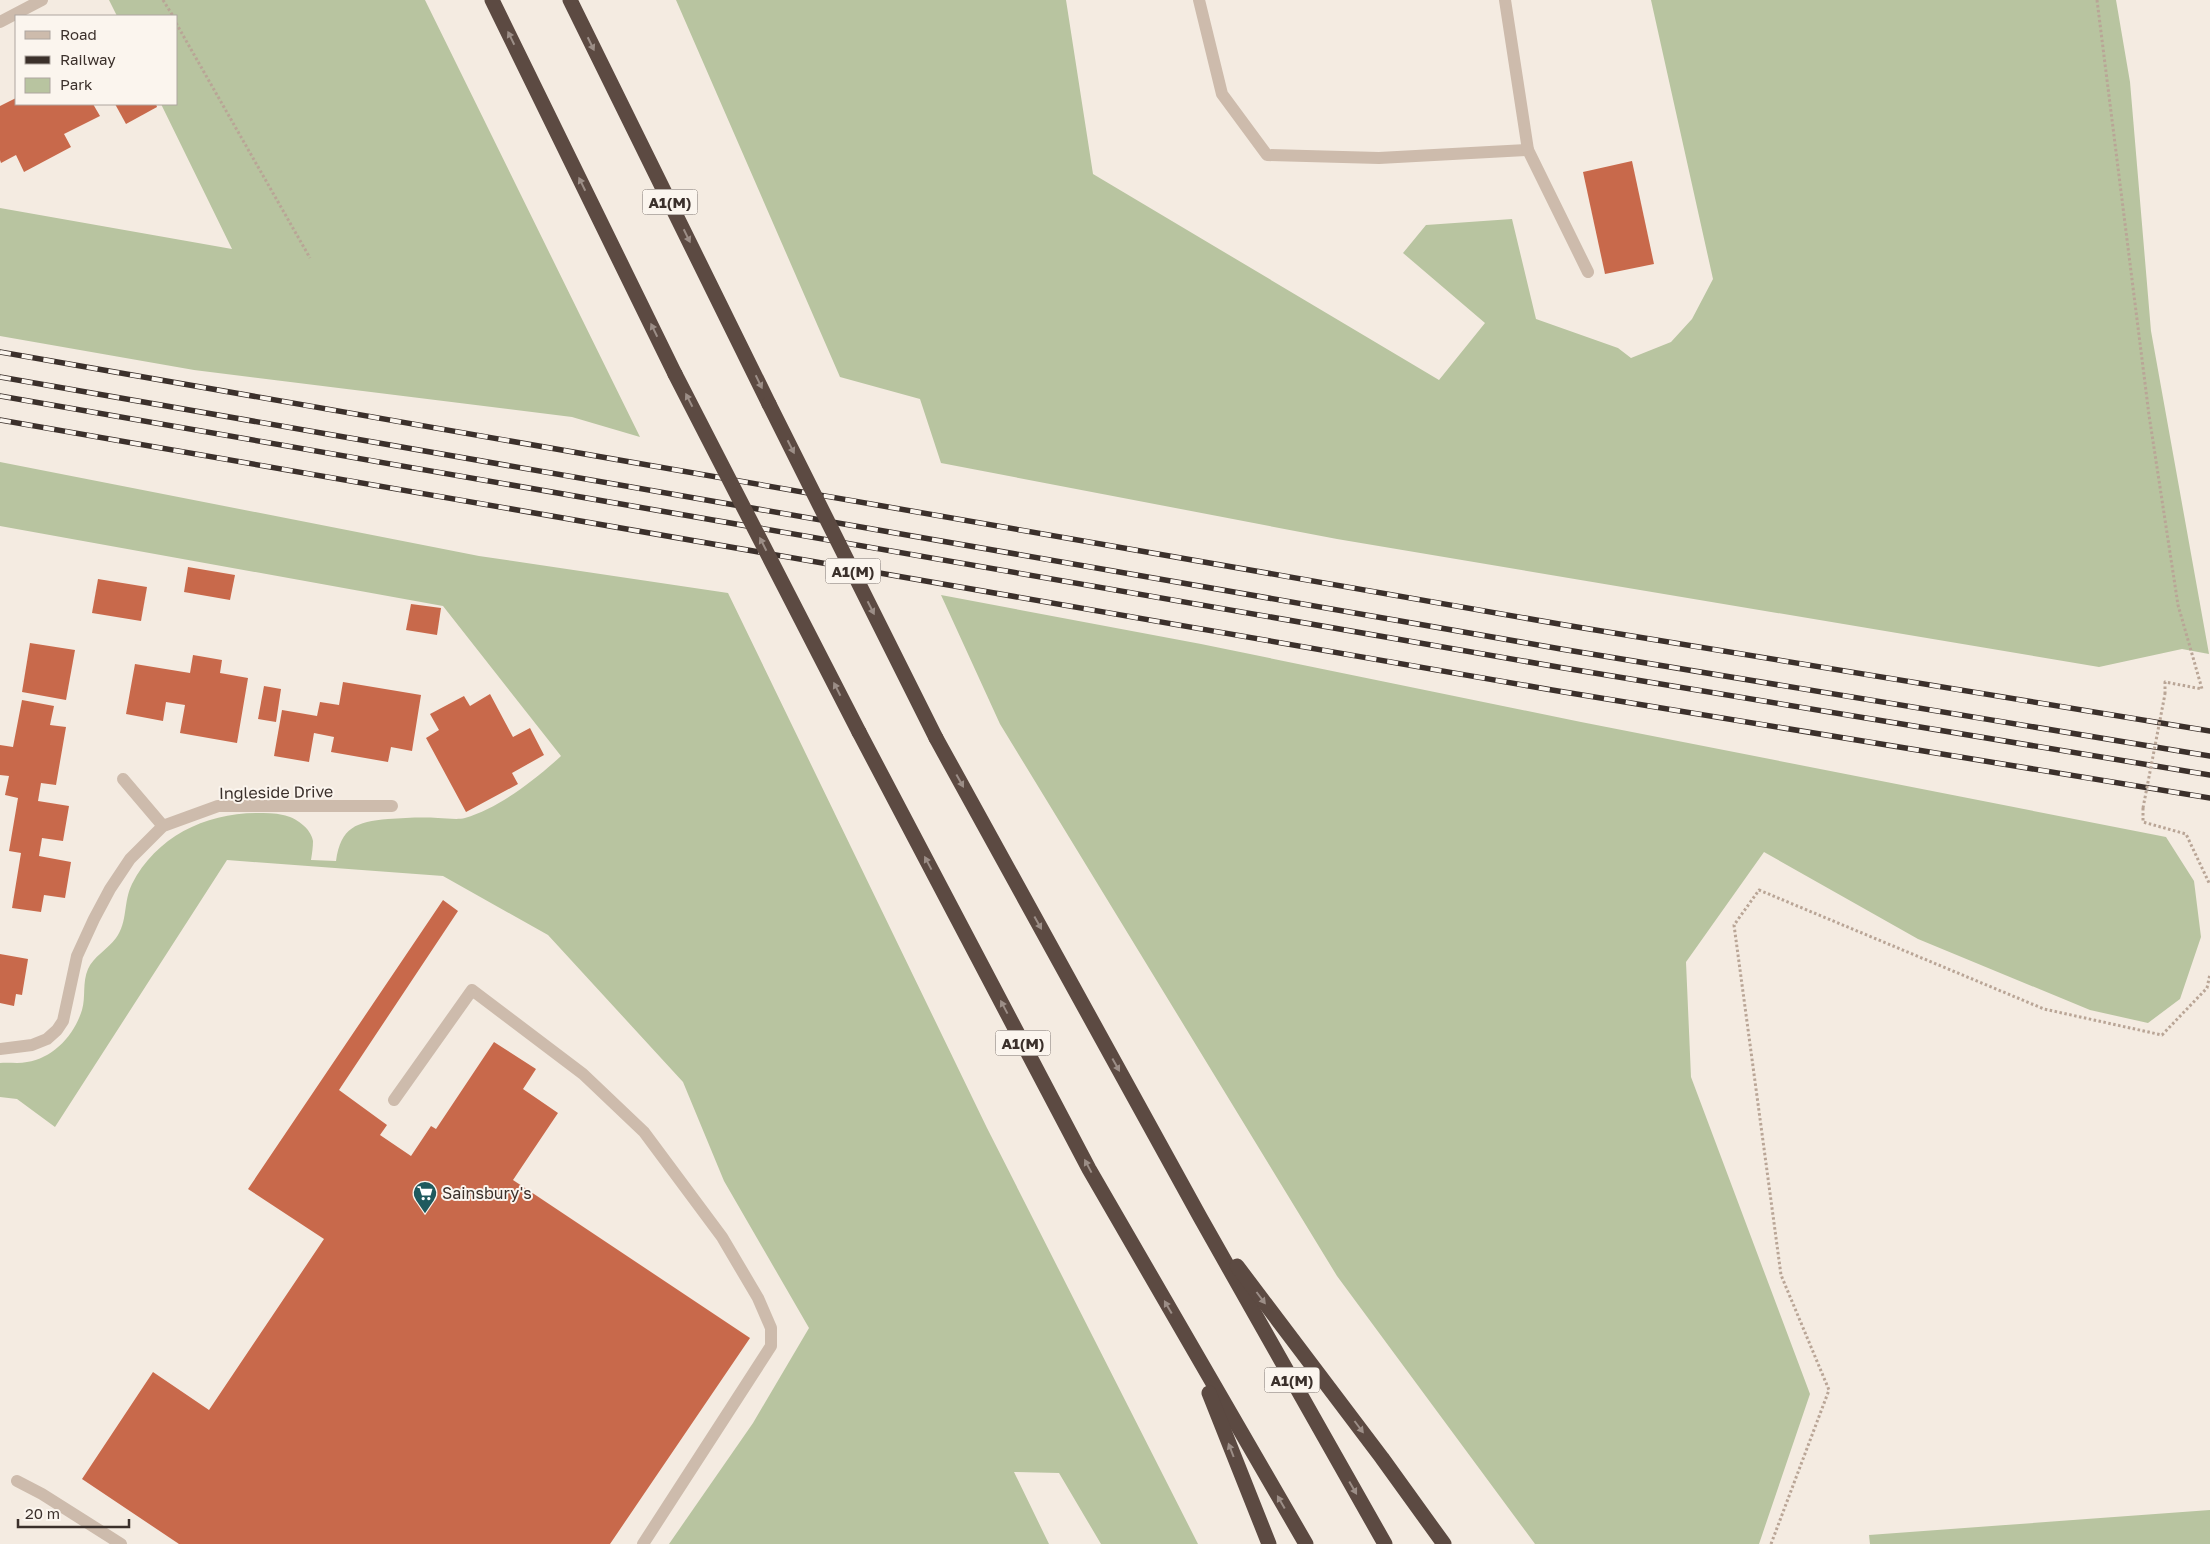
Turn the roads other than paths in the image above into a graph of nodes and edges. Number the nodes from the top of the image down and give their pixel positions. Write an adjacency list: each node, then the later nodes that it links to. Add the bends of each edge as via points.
1 (42, 0): 6 (street)
2 (492, 0): 15 (highway, A1(M), one-way to 2, bridge, via 1089,1169 860,732 675,374)
3 (570, 0): 14 (highway, A1(M), one-way to 14, bridge, via 936,738)
4 (1198, 0): 7 (street, via 1222,94 1267,155 1379,158)
5 (1506, 0): 7 (street)
6 (0, 22)
7 (1528, 150): 8 (street)
8 (1588, 272)
9 (123, 779): 11 (street)
10 (392, 806): 11 (street, Ingleside Drive, via 218,806)
11 (162, 826): 12 (street, Ingleside Drive, via 130,859 94,919 77,956 65,1014 57,1030 32,1045)
12 (0, 1049)
13 (394, 1100): 18 (street, via 472,990 583,1074 644,1132 722,1237 758,1298 771,1328 771,1346)
14 (1200, 1217): 21 (highway, A1(M), one-way to 21); 22 (highway, one-way to 22)
15 (1192, 1350): 19 (highway, one-way to 15); 20 (highway, A1(M), one-way to 15)
16 (17, 1481): 17 (street)
17 (121, 1544)
18 (643, 1544)
19 (1269, 1544)
20 (1306, 1544)
21 (1385, 1544)
22 (1444, 1544)

